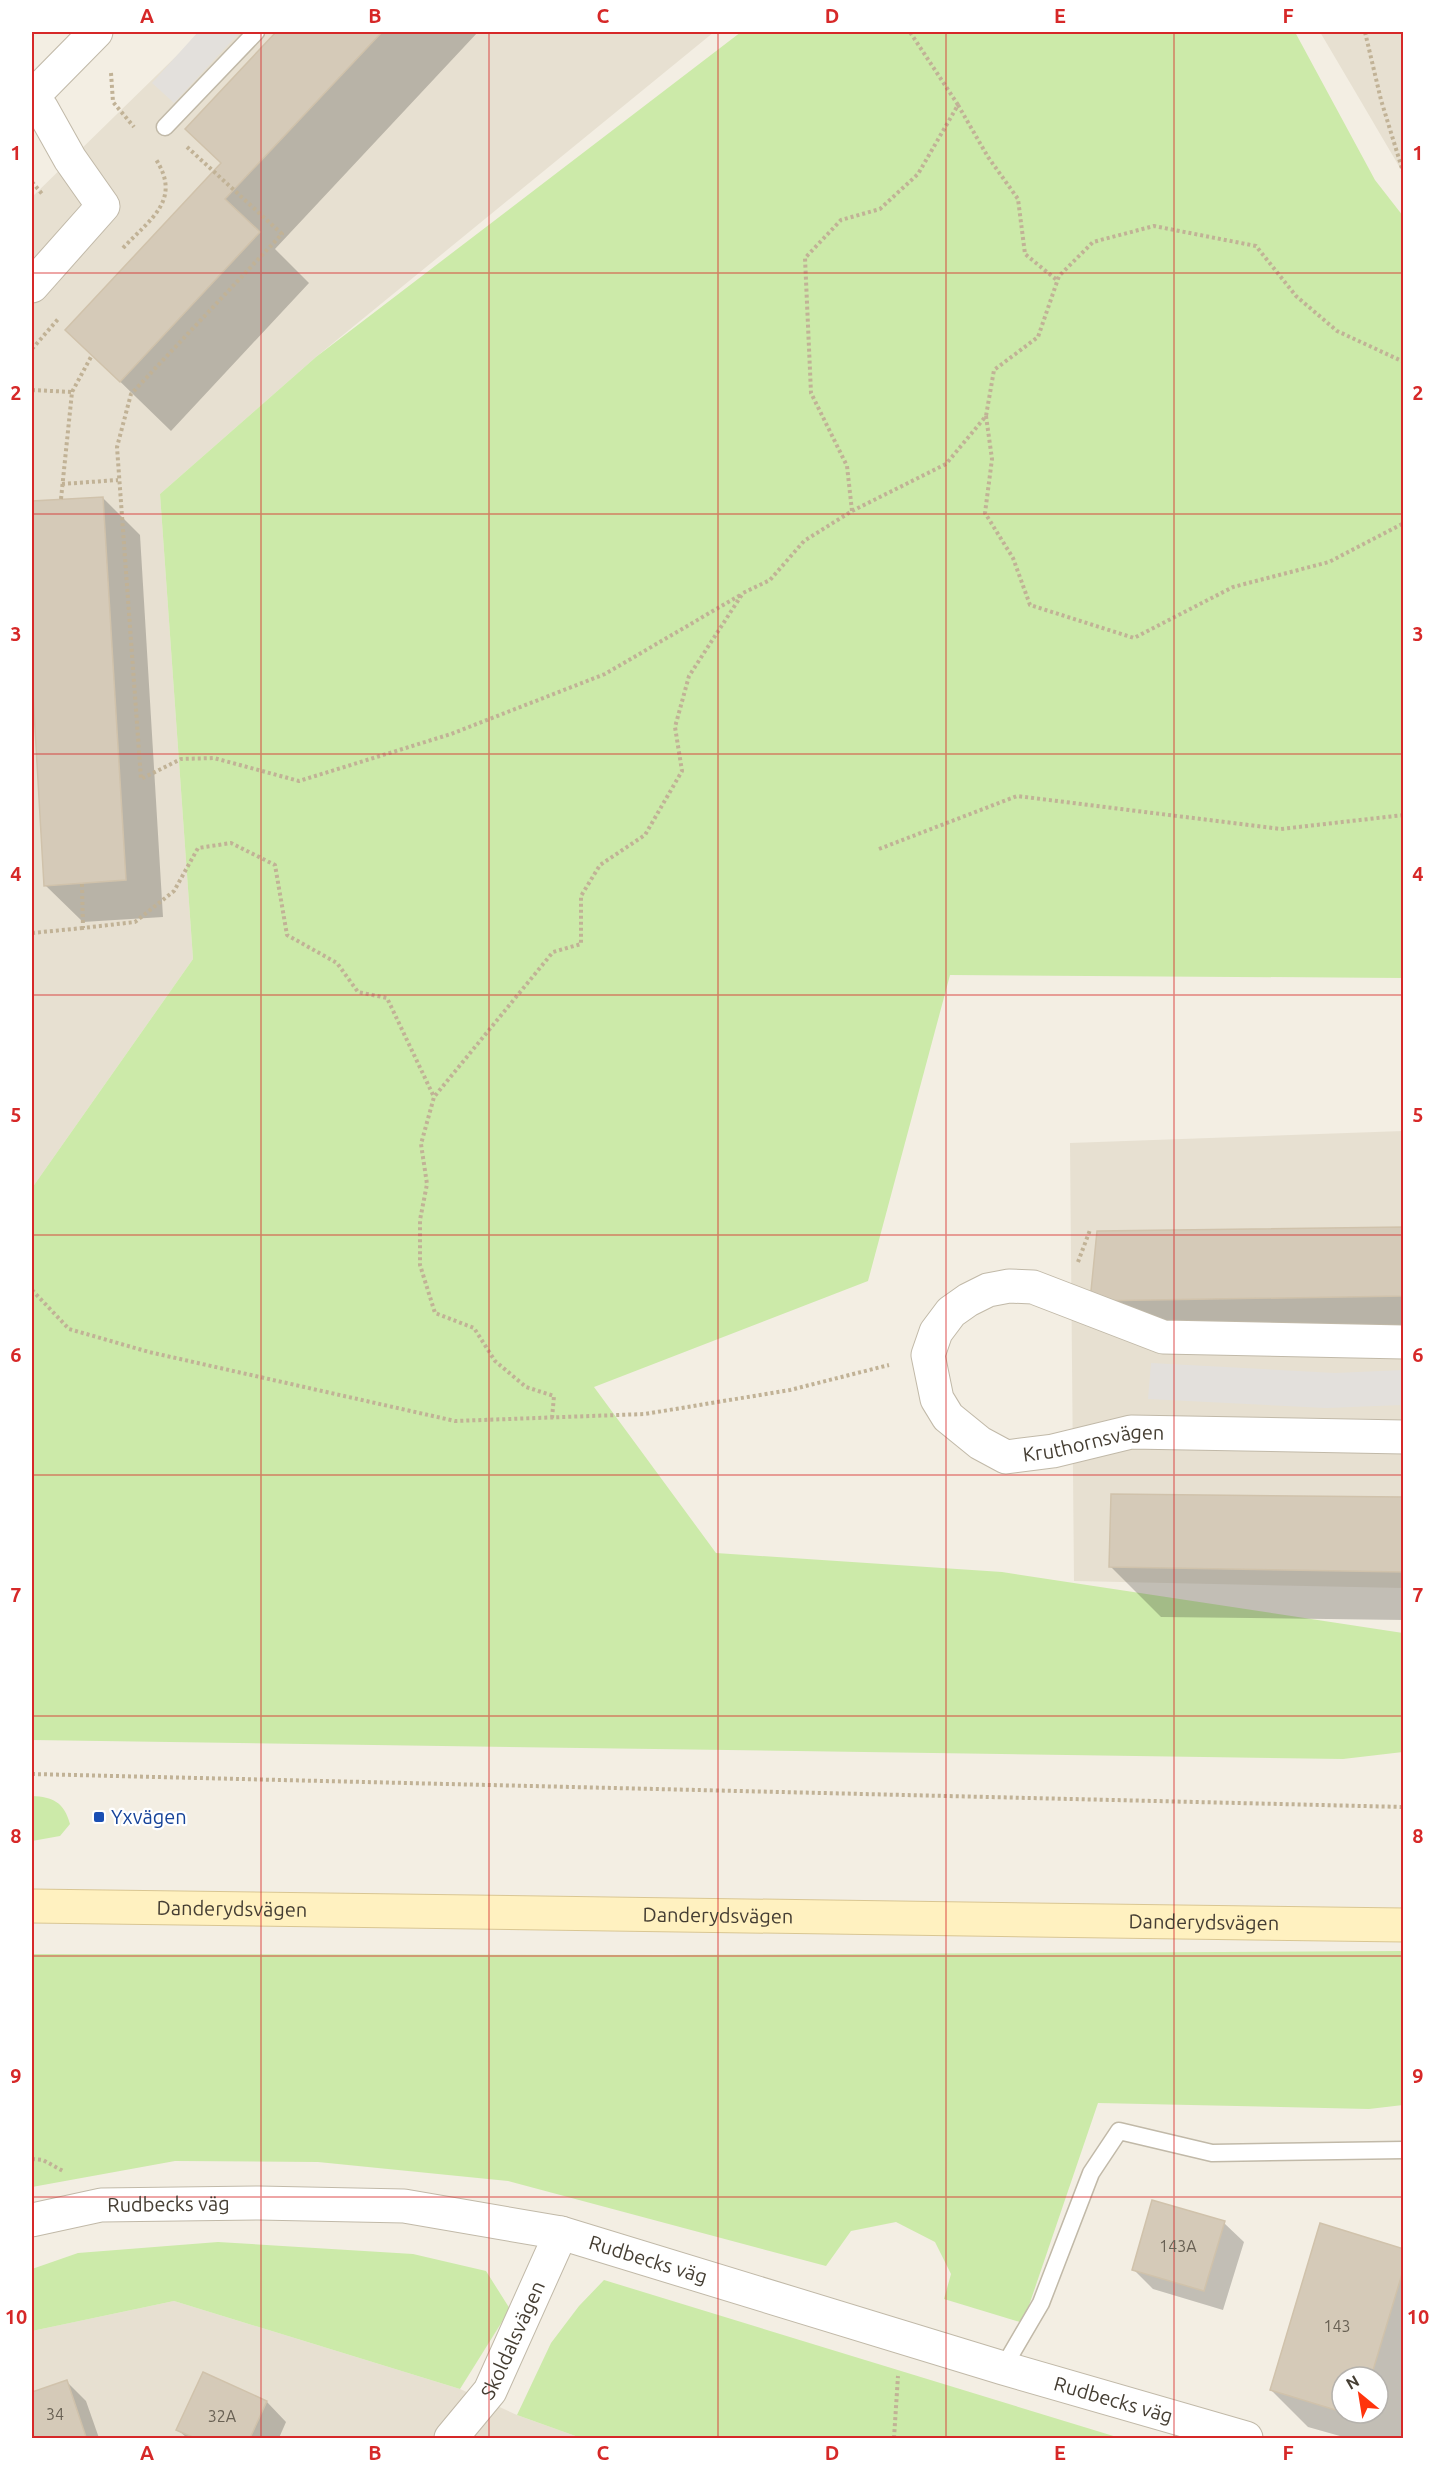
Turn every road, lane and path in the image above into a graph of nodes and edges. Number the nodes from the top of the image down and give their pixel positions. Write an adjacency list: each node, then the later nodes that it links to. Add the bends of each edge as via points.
1 (96, 32): 6 (street)
2 (256, 32): 9 (lane)
3 (910, 32): 7 (path)
4 (1365, 32): 10 (path)
5 (111, 67): 8 (path, via 113,102)
6 (32, 96): 12 (street, via 103,206)
7 (958, 105): 11 (path, via 1018,199 1025,254); 21 (path, via 918,174 880,209 841,220 805,258 811,393 847,466)
8 (133, 125)
9 (165, 127): 18 (path, via 282,234 131,394 117,447)
10 (1404, 175)
11 (1058, 281): 14 (path, via 1093,242 1154,226 1256,246 1296,296 1337,331); 17 (path, via 1038,337 994,370)
12 (32, 286)
13 (92, 355): 16 (path)
14 (1404, 362)
15 (32, 390): 16 (path)
16 (72, 392): 19 (path)
17 (986, 416): 21 (path, via 946,464); 22 (path, via 992,459 985,513 1013,558 1030,605 1134,638 1233,587 1329,562)
18 (118, 480): 19 (path); 23 (path, via 141,779 181,759 214,758 299,780 441,737 605,674)
19 (62, 484): 20 (path)
20 (61, 499)
21 (852, 511): 23 (path, via 804,541 770,580)
22 (1404, 523)
23 (743, 593): 29 (path, via 689,676 675,727 682,771 645,835 600,865 581,896 581,944 553,952)
24 (1404, 815): 25 (path, via 1281,829 1017,796)
25 (879, 849)
26 (82, 884): 27 (path)
27 (83, 928): 28 (path); 29 (path, via 135,922 174,891 198,848 231,843 275,865 286,935 337,963 358,992 387,998)
28 (32, 933)
29 (434, 1097): 33 (path, via 421,1144 427,1185 420,1220 420,1265 435,1313 474,1328 495,1361 526,1387 554,1396)
30 (32, 1290): 33 (path, via 69,1329 149,1352 455,1421)
31 (1404, 1342): 32 (street, via 1163,1337 1033,1287 1009,1286 988,1290 951,1312 936,1332)
32 (928, 1355): 33 (path, via 768,1394 645,1414); 34 (street, Kruthornsvägen, via 937,1399 948,1417 1006,1457 1053,1451 1131,1432)
33 (552, 1418)
34 (1404, 1437)
35 (32, 1774): 36 (path)
36 (1404, 1807)
37 (32, 1906): 38 (main road, Danderydsvägen)
38 (1404, 1925)
39 (1404, 2150): 43 (lane, via 1212,2153 1119,2132 1091,2173 1041,2303)
40 (32, 2220): 41 (street, Rudbecks väg, via 100,2205 371,2205 404,2206)
41 (561, 2233): 42 (street, Rudbecks väg); 44 (street, Skoldalsvägen, via 490,2391)
42 (900, 2336): 43 (street, Rudbecks väg); 45 (path)
43 (1003, 2368): 46 (street, Rudbecks väg)
44 (451, 2439)
45 (894, 2439)
46 (1246, 2439)

